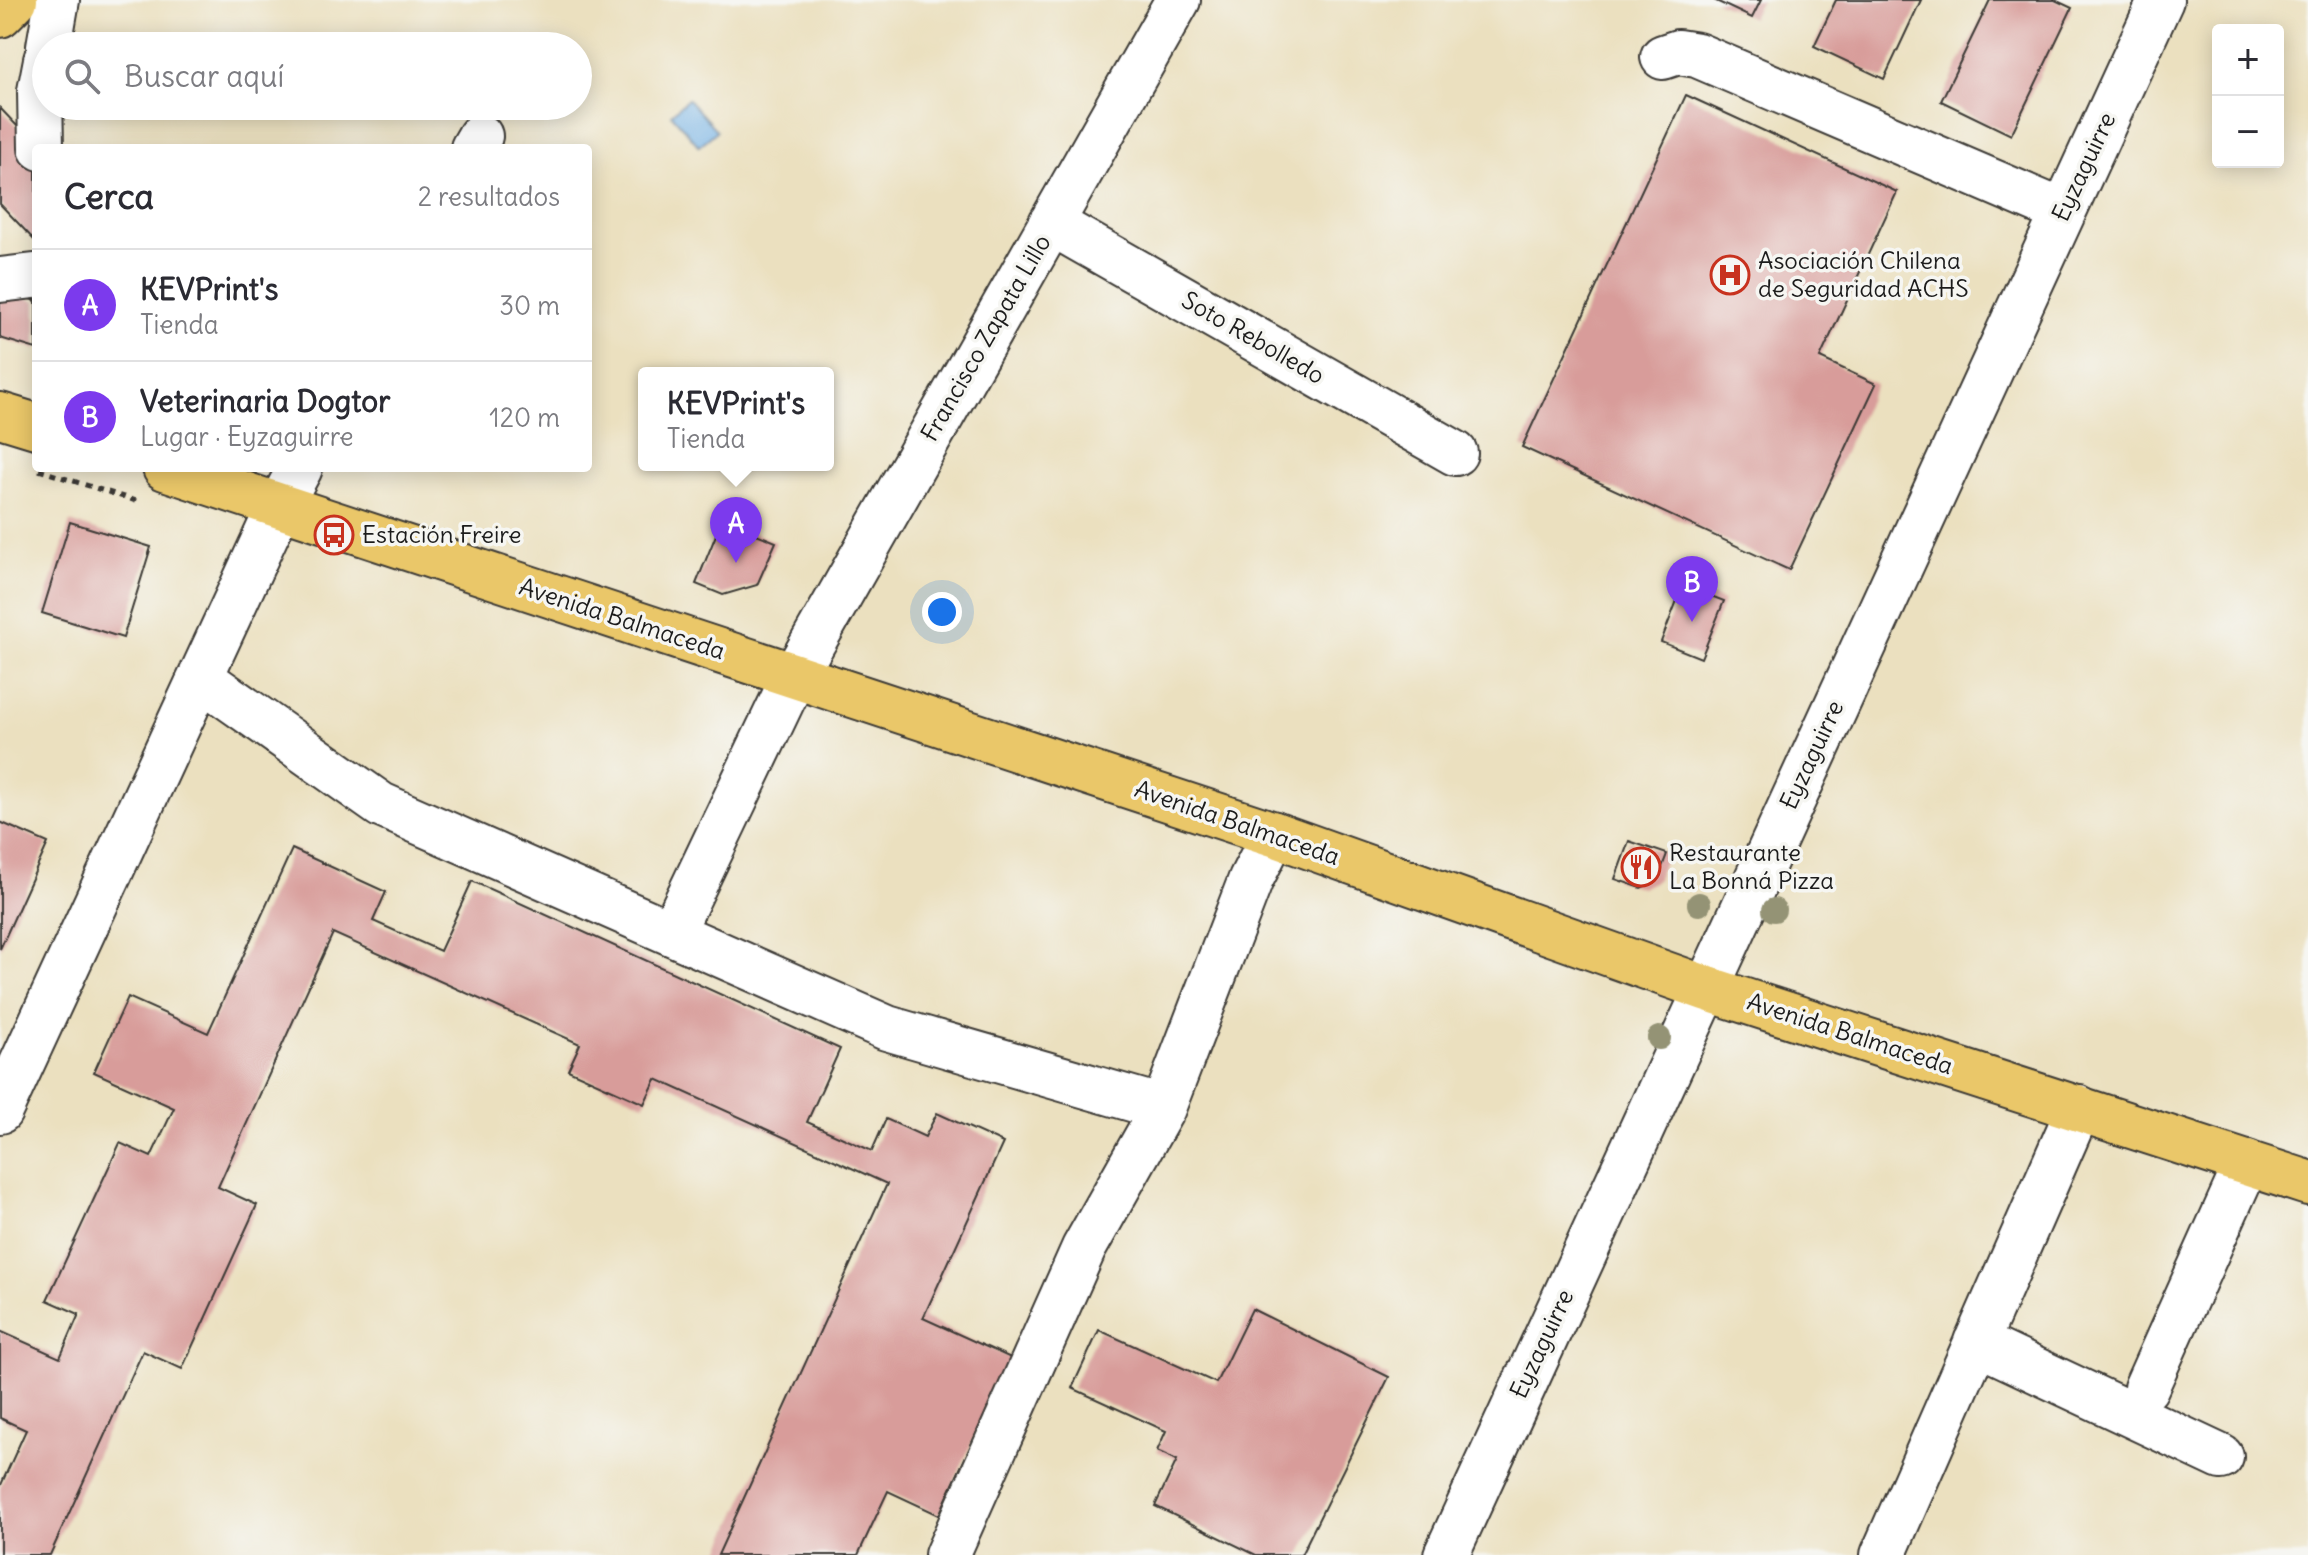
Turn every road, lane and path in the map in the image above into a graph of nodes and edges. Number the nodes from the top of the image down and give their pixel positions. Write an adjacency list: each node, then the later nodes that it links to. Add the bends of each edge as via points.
1 (15, 0): 5 (main road)
2 (57, 0): 6 (street)
3 (1178, 0): 11 (street, Francisco Zapata Lillo)
4 (2161, 0): 10 (street, Eyzaguirre)
5 (0, 15)
6 (51, 32)
7 (1663, 57): 10 (street, via 1678,52 1697,55)
8 (41, 120): 9 (street)
9 (41, 144)
10 (2063, 212): 22 (street, Eyzaguirre)
11 (1051, 223): 14 (street, Soto Rebolledo); 18 (street, Francisco Zapata Lillo)
12 (0, 415): 13 (main road)
13 (32, 445)
14 (1455, 453)
15 (113, 472): 16 (path)
16 (156, 486): 17 (main road, Avenida Balmaceda)
17 (290, 487): 18 (main road, Avenida Balmaceda); 19 (street)
18 (794, 676): 20 (main road, Avenida Balmaceda); 21 (street, Francisco Zapata Lillo)
19 (201, 678): 21 (street, via 381,805); 25 (street)
20 (1274, 834): 22 (main road, Avenida Balmaceda); 23 (street, via 1251,879)
21 (672, 932): 23 (street, via 887,1028)
22 (1705, 988): 24 (main road, Avenida Balmaceda); 32 (street, Eyzaguirre)
23 (1163, 1108): 31 (street, via 1084,1248)
24 (2079, 1108): 26 (main road, Avenida Balmaceda); 28 (street)
25 (0, 1111)
26 (2247, 1163): 27 (main road, Avenida Balmaceda); 29 (street)
27 (2308, 1183)
28 (1976, 1342): 30 (street); 33 (street)
29 (2146, 1388)
30 (2221, 1457)
31 (947, 1555)
32 (1446, 1555)
33 (1883, 1555)

